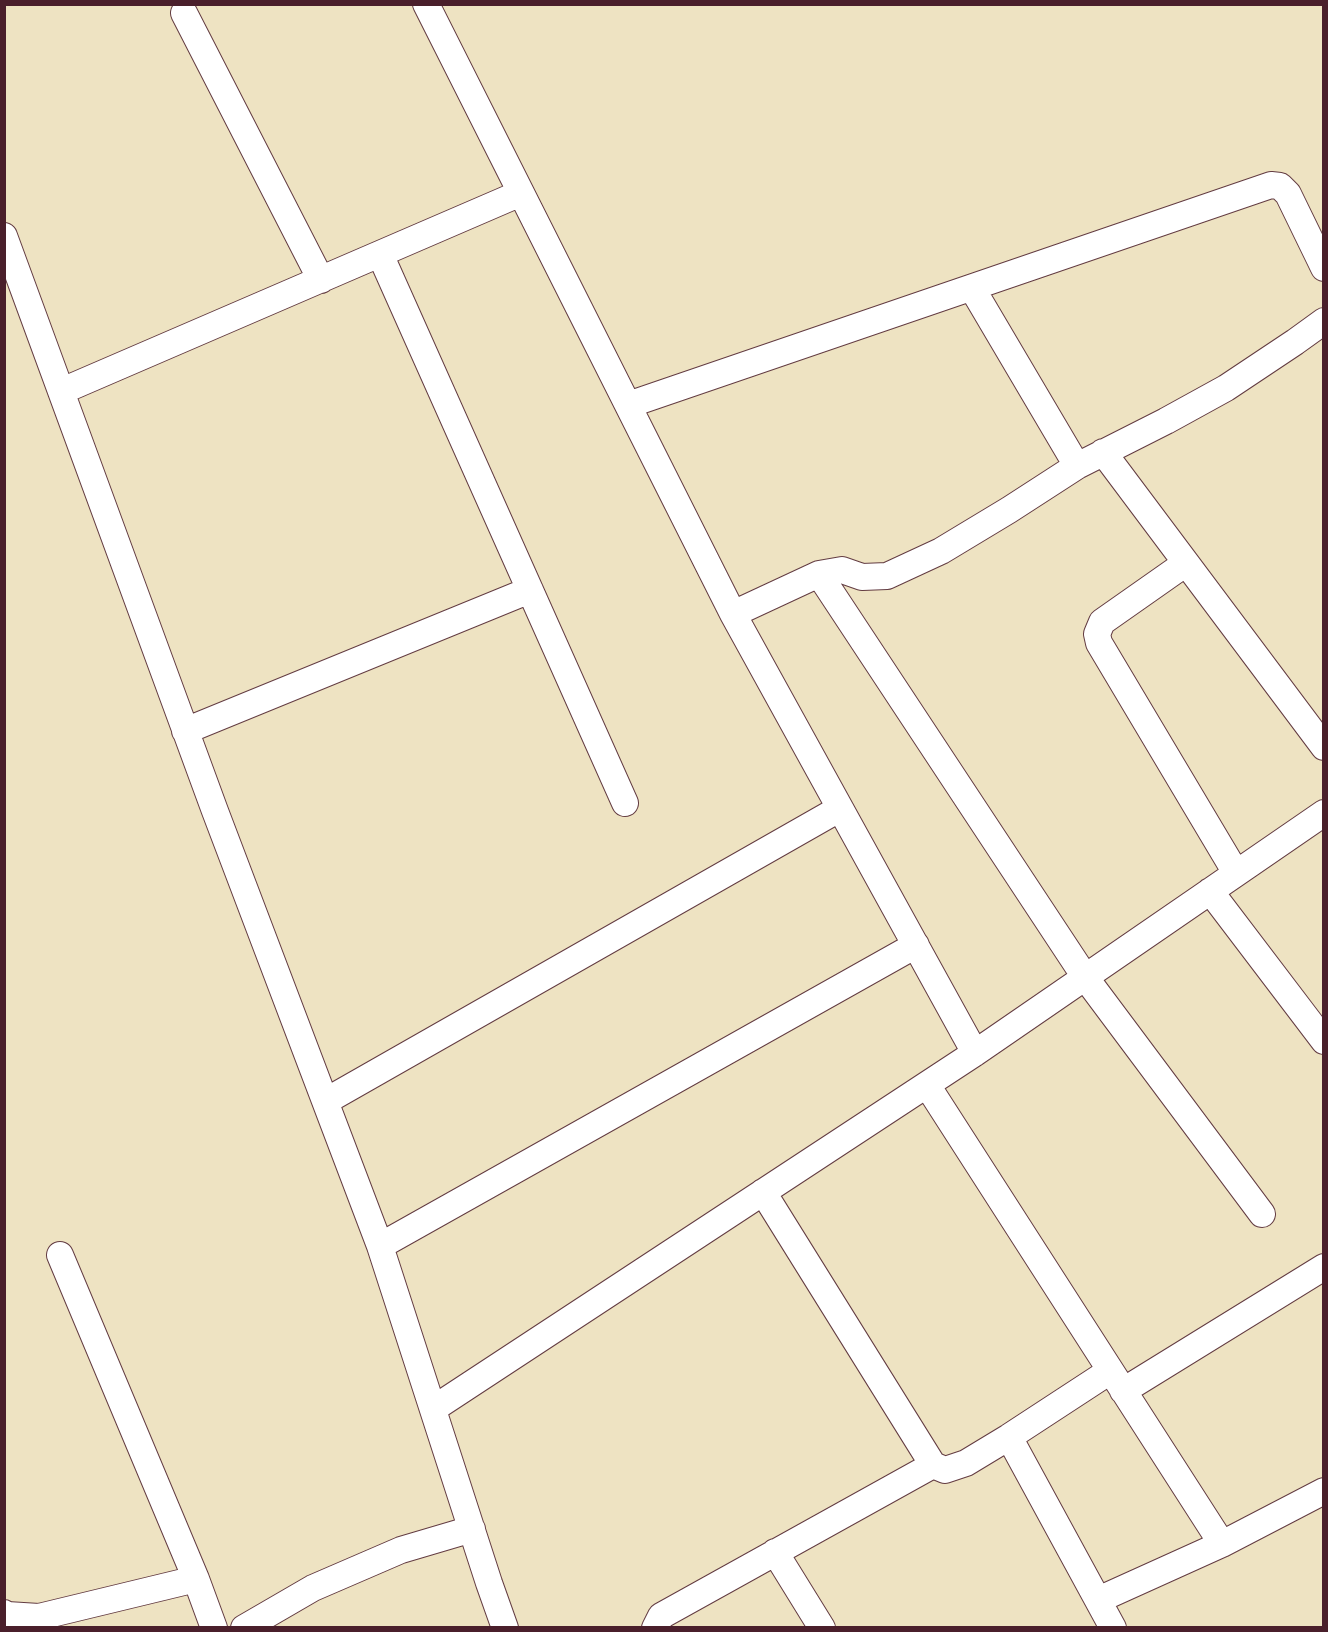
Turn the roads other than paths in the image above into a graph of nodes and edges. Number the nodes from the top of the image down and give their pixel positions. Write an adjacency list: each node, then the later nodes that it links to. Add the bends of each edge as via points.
1 (426, 4): 3 (street)
2 (184, 14): 7 (street)
3 (521, 193): 5 (street); 11 (street)
4 (4, 236): 10 (street)
5 (380, 254): 7 (street); 16 (street)
6 (1323, 268): 8 (street, via 1288,194 1280,186 1271,185)
7 (321, 280): 10 (street)
8 (972, 288): 11 (street); 13 (street)
9 (1323, 321): 12 (street, via 1226,388)
10 (62, 391): 18 (street)
11 (628, 405): 17 (street)
12 (1103, 452): 13 (street); 14 (street)
13 (1077, 466): 15 (street, via 941,552 887,576 861,577 842,570)
14 (1186, 563): 19 (street); 23 (street, via 1102,622 1097,634)
15 (819, 574): 17 (street); 26 (street)
16 (530, 590): 18 (street); 20 (street)
17 (733, 614): 21 (street)
18 (185, 731): 30 (street)
19 (1323, 747)
20 (625, 803)
21 (840, 808): 25 (street); 30 (street)
22 (1323, 813): 23 (street)
23 (1236, 873): 24 (street)
24 (1210, 891): 26 (street); 27 (street)
25 (916, 945): 28 (street); 33 (street)
26 (1085, 977): 28 (street); 32 (street)
27 (1323, 1041)
28 (975, 1053): 29 (street)
29 (927, 1085): 31 (street); 36 (street)
30 (326, 1101): 33 (street)
31 (763, 1192): 37 (street); 39 (street)
32 (1262, 1214)
33 (380, 1246): 37 (street)
34 (60, 1255): 44 (street)
35 (1323, 1267): 36 (street)
36 (1117, 1381): 38 (street); 42 (street)
37 (433, 1408): 41 (street)
38 (1010, 1437): 39 (street, via 966,1463 945,1470); 45 (street)
39 (933, 1465): 43 (street)
40 (1323, 1491): 42 (street)
41 (472, 1529): 48 (street, via 401,1550 313,1588); 49 (street)
42 (1221, 1544): 45 (street)
43 (775, 1552): 50 (street, via 661,1616); 51 (street)
44 (196, 1579): 46 (street, via 39,1617); 47 (street)
45 (1098, 1600): 52 (street)
46 (4, 1613)
47 (214, 1628)
48 (244, 1628)
49 (505, 1628)
50 (655, 1628)
51 (822, 1628)
52 (1113, 1628)

